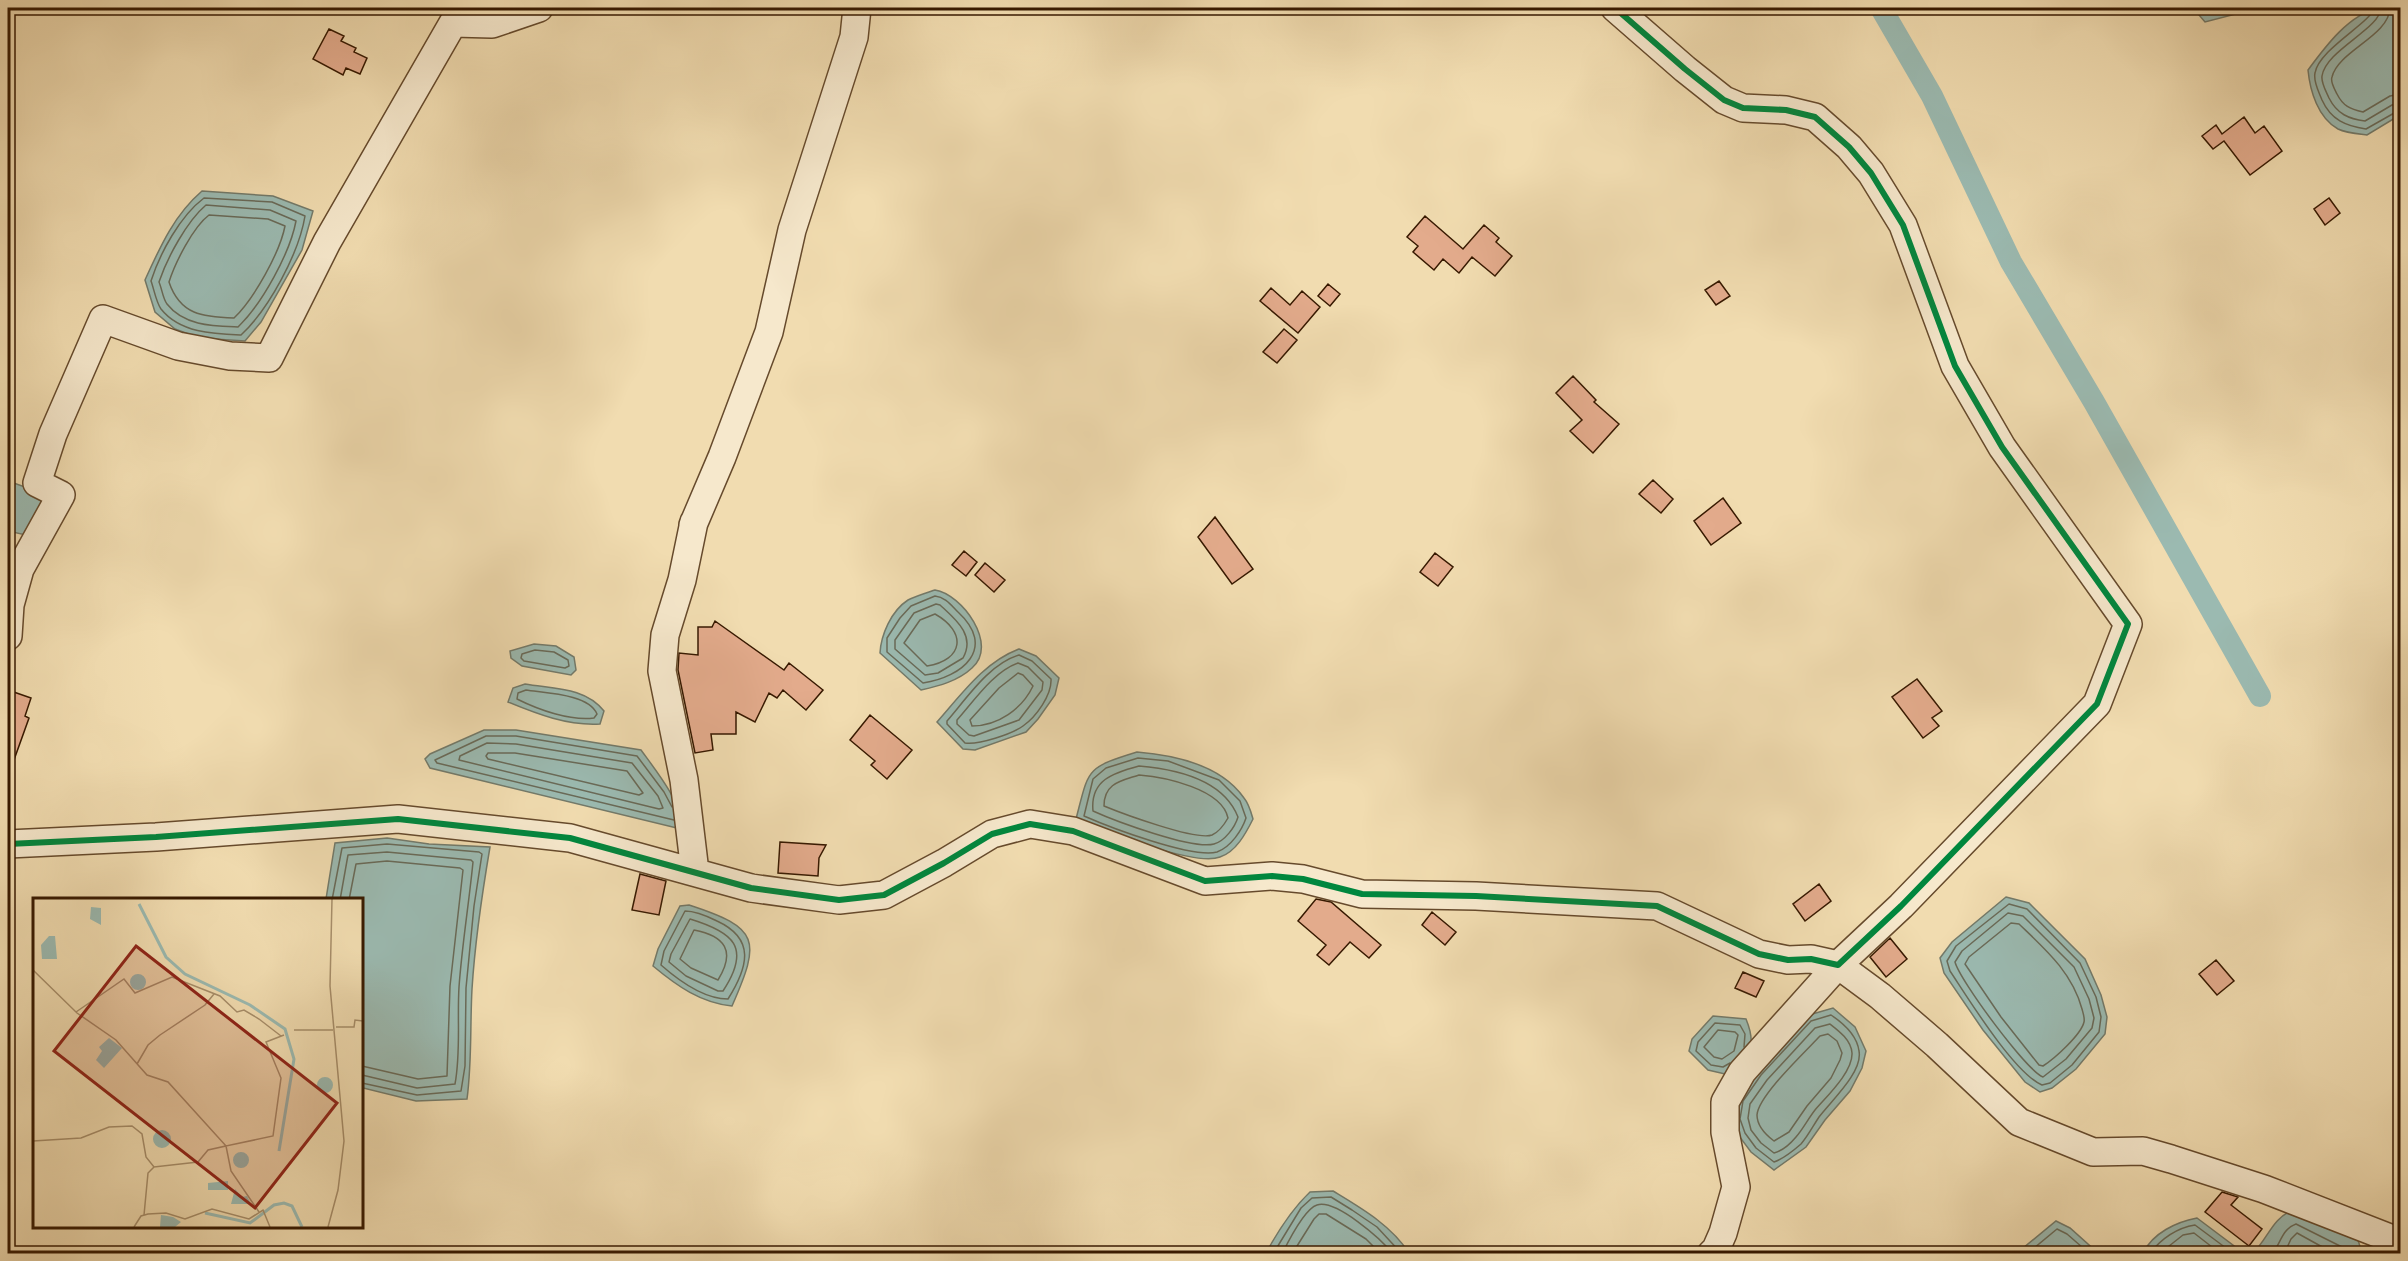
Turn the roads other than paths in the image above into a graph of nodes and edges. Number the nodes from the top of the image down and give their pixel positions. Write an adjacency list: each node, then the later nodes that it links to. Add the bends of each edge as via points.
1 (538, 8): 4 (street, via 492,24 453,23 327,242 269,358 230,356 178,346 104,319 53,434 37,483 61,495 21,569 10,605)
2 (857, 8): 6 (street, via 855,37 792,230 769,332 694,523 665,635 662,671 684,780)
3 (1615, 8): 7 (street, via 1724,100 1743,108 1786,110 1815,117 1872,173 1903,225 1955,366 2002,447 2128,624 2097,704 1901,906)
4 (8, 636)
5 (8, 844): 6 (street, via 398,819 570,838)
6 (694, 872): 7 (street, via 751,888 839,900 884,895 992,834 1030,824 1073,831 1205,881 1272,876 1303,879 1362,894 1657,906 1759,954)
7 (1838, 965): 8 (street, via 1937,1045 2019,1122 2093,1152 2143,1151 2181,1162 2264,1189); 9 (street, via 1742,1072 1725,1102 1725,1132 1736,1187 1723,1233)
8 (2400, 1242)
9 (1711, 1254)

